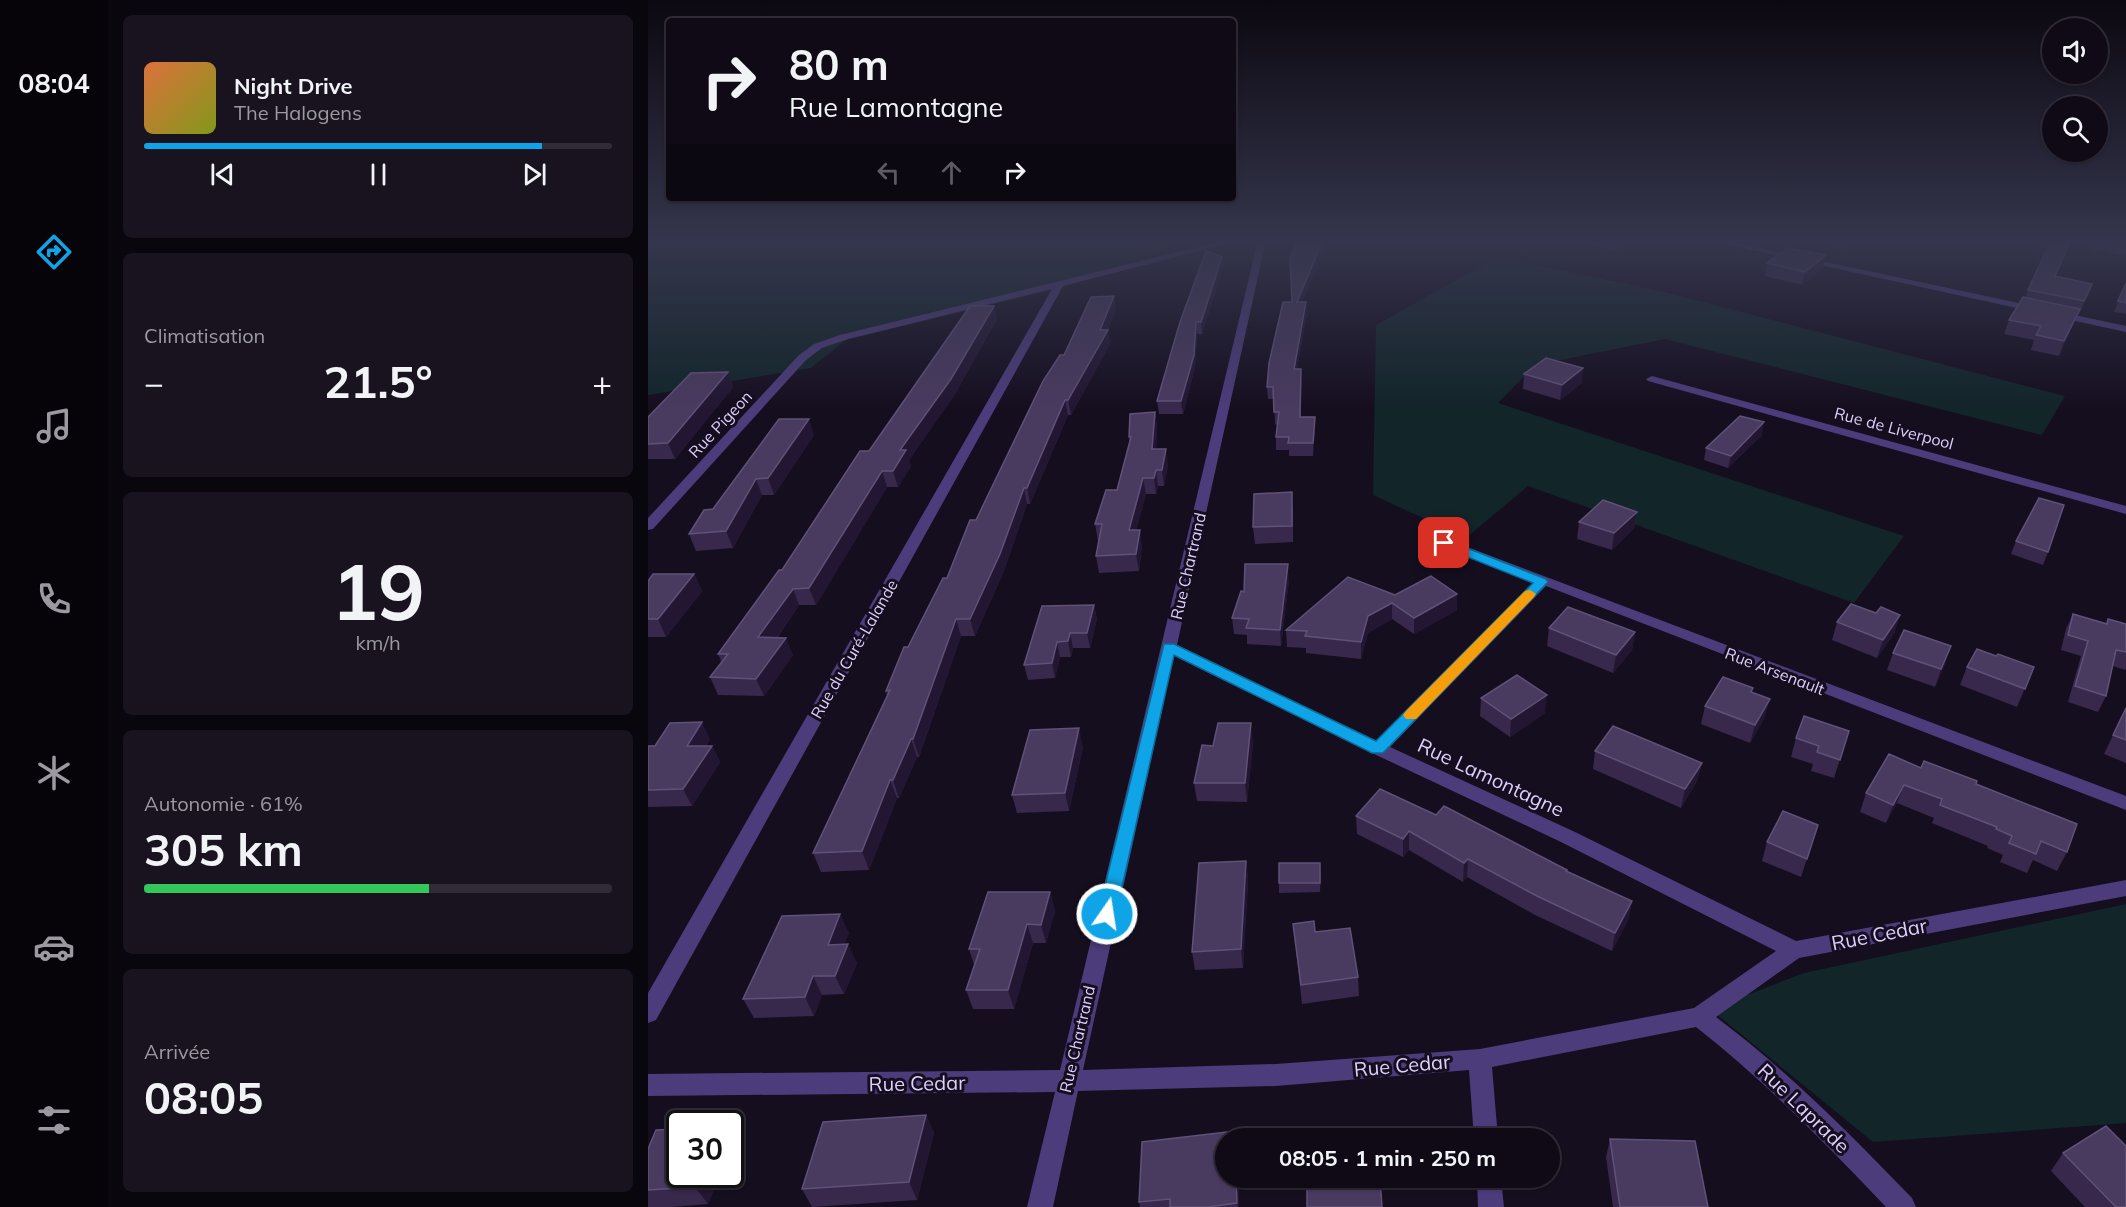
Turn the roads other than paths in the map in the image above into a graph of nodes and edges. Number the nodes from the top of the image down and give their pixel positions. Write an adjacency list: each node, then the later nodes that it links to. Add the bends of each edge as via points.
1 (1012, 296): 8 (street, Rue Pigeon, via 818,346 802,358)
2 (1053, 296): 16 (street, Rue du Curé-Lalande)
3 (1249, 296): 11 (street, Rue Chartrand)
4 (1973, 296): 5 (street)
5 (2126, 329)
6 (1653, 379): 7 (street, Rue de Liverpool)
7 (2126, 510)
8 (648, 526)
9 (1425, 536): 10 (street, Rue Arsenault)
10 (1542, 582): 12 (street); 13 (street, Rue Arsenault)
11 (1169, 647): 12 (street, Rue Lamontagne); 19 (street, Rue Chartrand)
12 (1378, 749): 15 (street, Rue Lamontagne, via 1568,837)
13 (2126, 803)
14 (2126, 888): 15 (street, Rue Cedar)
15 (1794, 950): 17 (street, Rue Cedar)
16 (648, 1012)
17 (1699, 1017): 18 (street, Rue Cedar); 25 (street, Rue Laprade, via 1814,1114)
18 (1480, 1059): 19 (street, Rue Cedar, via 1276,1075); 21 (street)
19 (1067, 1081): 20 (street, Rue Cedar); 23 (street, Rue Chartrand)
20 (648, 1085)
21 (1485, 1128)
22 (1490, 1188): 24 (street)
23 (1040, 1207)
24 (1491, 1207)
25 (1903, 1207)

